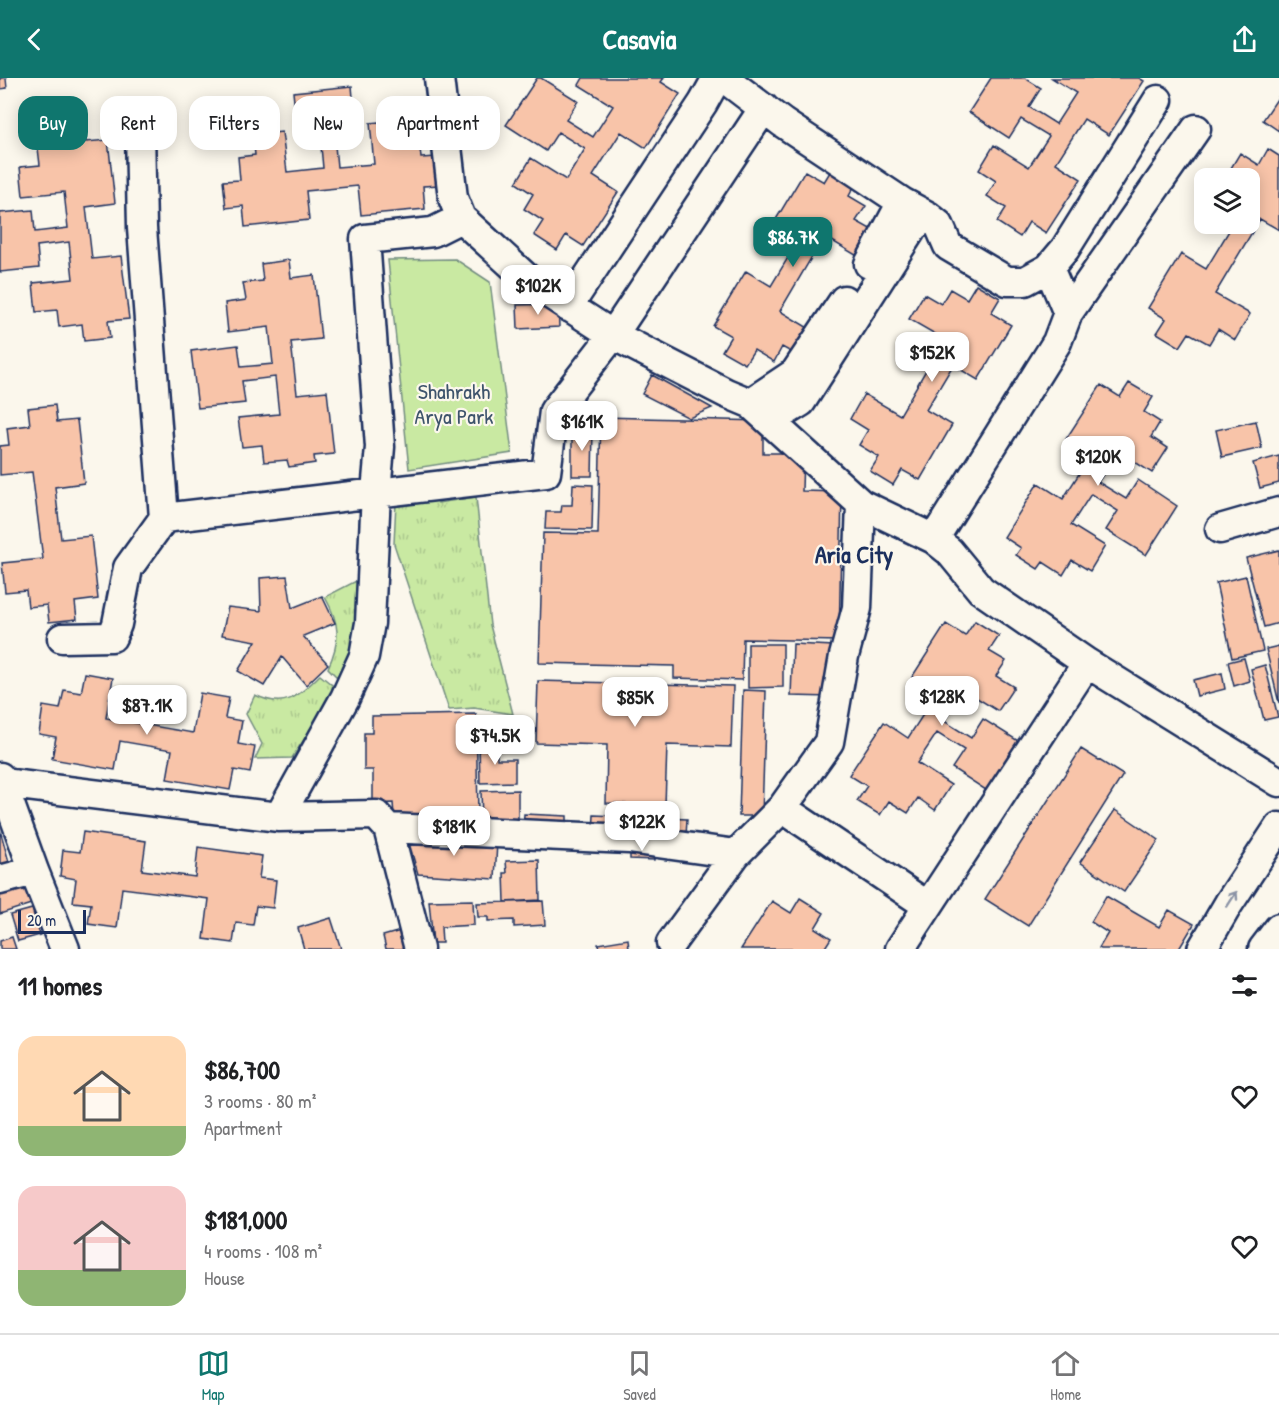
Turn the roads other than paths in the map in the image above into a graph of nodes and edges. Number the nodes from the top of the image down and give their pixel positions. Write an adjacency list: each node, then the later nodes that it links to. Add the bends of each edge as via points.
1 (439, 78): 10 (street, via 453,198)
2 (717, 78): 12 (street)
3 (724, 78): 5 (street)
4 (1158, 100): 11 (street, via 1065,249)
5 (764, 108): 8 (street); 14 (street)
6 (1196, 129): 13 (street)
7 (140, 150): 19 (street, via 142,228)
8 (902, 202): 9 (street); 15 (street, via 875,255 795,373)
9 (928, 216): 11 (street, via 939,225 948,246 1007,281 1025,281); 15 (street, via 913,227 801,402 783,413)
10 (461, 218): 12 (street, via 531,282); 16 (street, via 433,232 365,239 380,447)
11 (1049, 268): 13 (street)
12 (568, 307): 14 (street)
13 (1068, 313): 21 (street, via 1057,342)
14 (613, 335): 15 (street); 16 (street, via 554,411 546,473)
15 (750, 403): 17 (street)
16 (376, 492): 19 (street); 27 (street, via 370,623 364,656)
17 (861, 504): 21 (street); 26 (street, via 857,608 829,742)
18 (1279, 512): 20 (street)
19 (164, 518): 22 (street, via 128,568 112,636)
20 (1220, 529)
21 (934, 539): 23 (street, via 950,551 981,590)
22 (62, 638)
23 (1086, 663): 25 (street); 34 (street)
24 (1, 780): 27 (street); 31 (street)
25 (1279, 782)
26 (783, 808): 30 (street); 34 (street)
27 (279, 818): 29 (street, via 376,815)
28 (1279, 827): 38 (street, one-way to 28)
29 (388, 828): 30 (street, via 629,839); 37 (street)
30 (736, 854): 35 (street)
31 (34, 871): 32 (street); 36 (street)
32 (0, 880)
33 (1279, 928): 39 (street)
34 (916, 933)
35 (671, 943)
36 (65, 949)
37 (419, 949)
38 (1202, 949)
39 (1263, 949)

